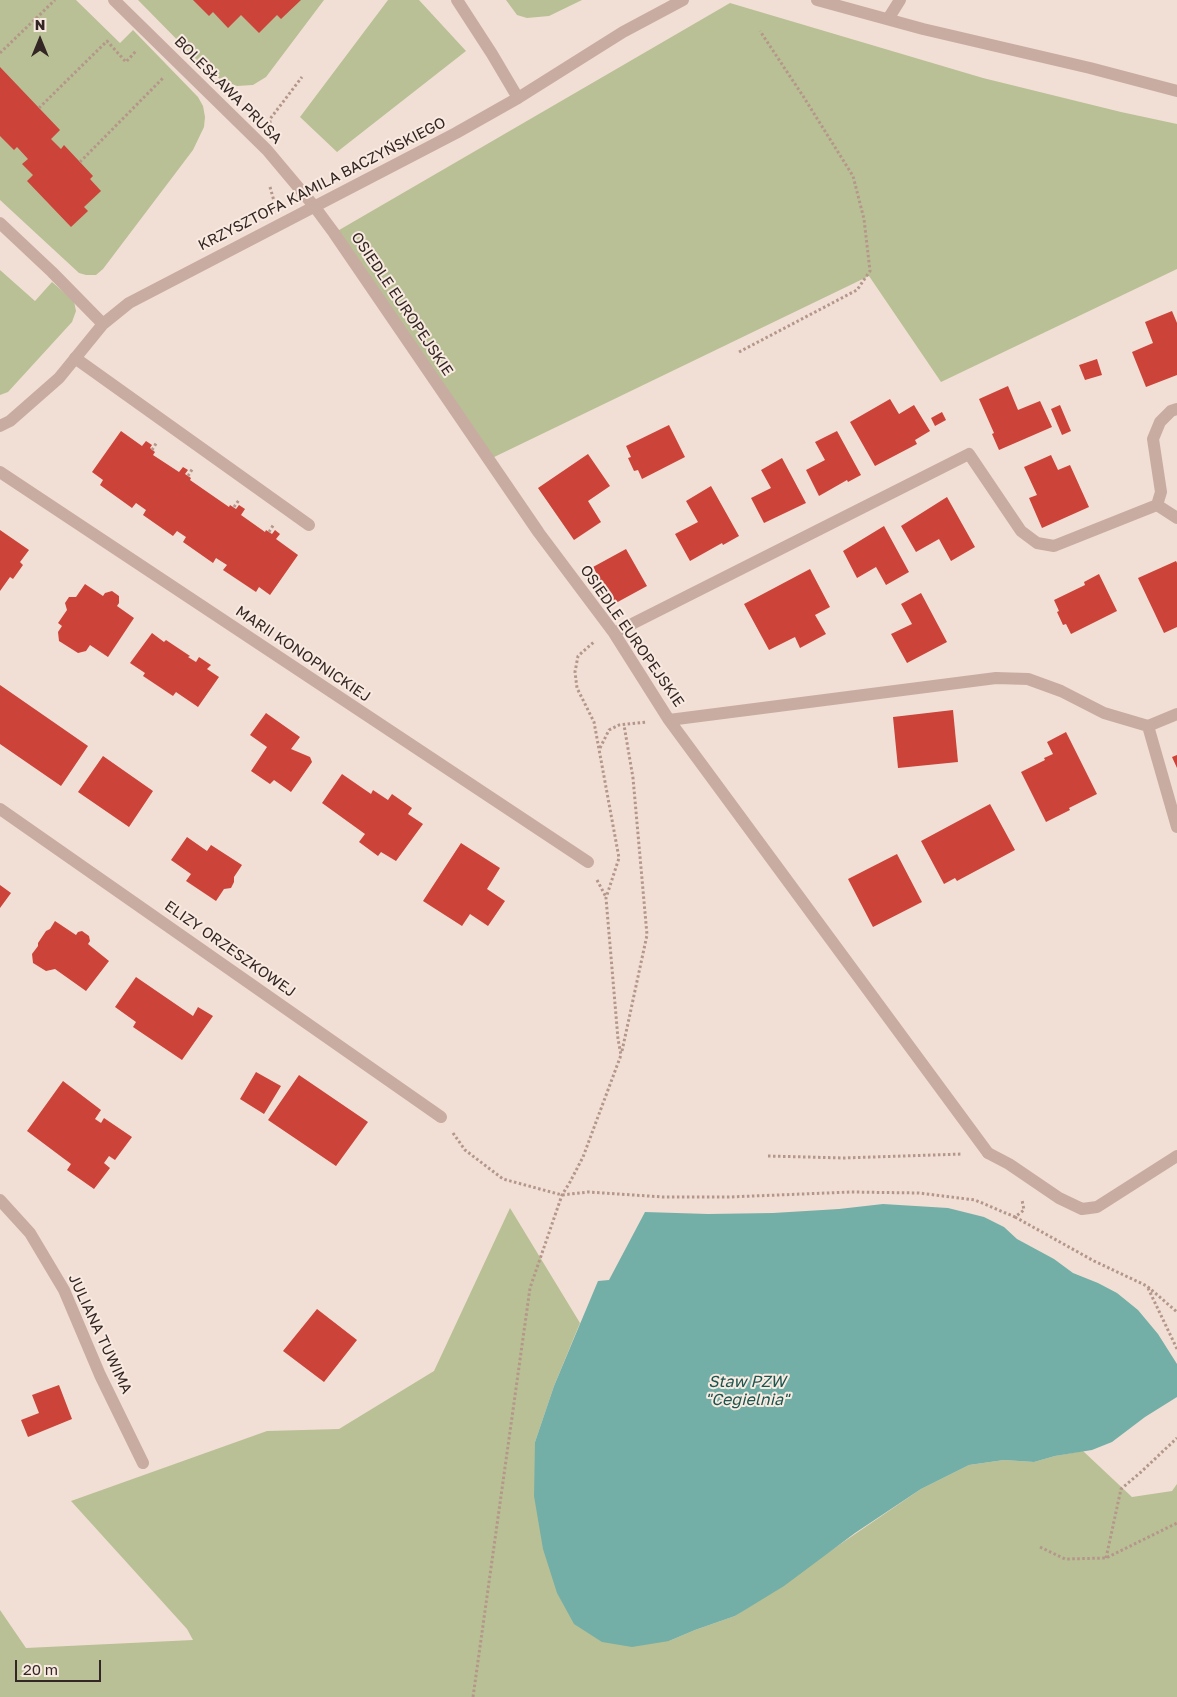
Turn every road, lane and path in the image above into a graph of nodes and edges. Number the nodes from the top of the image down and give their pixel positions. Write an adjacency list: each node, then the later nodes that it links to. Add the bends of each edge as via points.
1 (55, 0): 10 (path)
2 (114, 0): 9 (street, BOLESŁAWA PRUSA)
3 (456, 0): 14 (street)
4 (683, 0): 14 (street, KRZYSZTOFA KAMILA BACZYŃSKIEGO, via 623,32)
5 (817, 0): 7 (street)
6 (900, 0): 7 (street)
7 (888, 19): 13 (street)
8 (760, 31): 21 (path, via 853,176 864,219 870,271 857,290)
9 (150, 36): 11 (street, BOLESŁAWA PRUSA); 15 (path, via 126,62 107,40)
10 (0, 53)
11 (178, 63): 17 (path); 18 (street, BOLESŁAWA PRUSA, via 267,150)
12 (302, 77): 16 (path, via 270,119)
13 (1177, 92)
14 (518, 98): 18 (street, KRZYSZTOFA KAMILA BACZYŃSKIEGO, via 456,134)
15 (39, 108)
16 (270, 126)
17 (80, 162)
18 (314, 206): 20 (street, KRZYSZTOFA KAMILA BACZYŃSKIEGO, via 129,303); 29 (street, OSIEDLE EUROPEJSKIE, via 539,533)
19 (0, 223): 20 (street)
20 (103, 324): 22 (street, KRZYSZTOFA KAMILA BACZYŃSKIEGO)
21 (739, 352)
22 (75, 358): 24 (street, KRZYSZTOFA KAMILA BACZYŃSKIEGO, via 60,378); 28 (street)
23 (1177, 409): 26 (street, via 1160,422 1153,439 1161,492)
24 (0, 426)
25 (0, 472): 37 (street, MARII KONOPNICKIEJ)
26 (1157, 505): 27 (street); 29 (street, via 1054,546 1037,543 1021,531 969,454)
27 (1177, 518)
28 (309, 525)
29 (614, 633): 31 (street, OSIEDLE EUROPEJSKIE); 34 (path, via 598,638 578,656 575,672)
30 (1177, 714): 33 (street)
31 (669, 720): 32 (path); 33 (street, OSIEDLE EUROPEJSKIE, via 996,678 1028,679 1061,691 1104,713); 40 (street)
32 (624, 725): 34 (path, via 609,730); 38 (path, via 633,778 647,935)
33 (1148, 726): 36 (street)
34 (600, 748): 38 (path, via 619,858 606,898)
35 (0, 809): 39 (street, ELIZY ORZESZKOWEJ)
36 (1177, 827)
37 (588, 862)
38 (621, 1054): 44 (path, via 583,1157)
39 (441, 1117): 44 (path, via 465,1150 503,1179)
40 (988, 1153): 41 (path, via 844,1158); 42 (street, via 1082,1209 1097,1207)
41 (768, 1156)
42 (1177, 1156)
43 (1018, 1194): 46 (path, via 1024,1210)
44 (562, 1195): 46 (path, via 588,1192 729,1197 920,1193 975,1200); 55 (path, via 530,1288)
45 (0, 1200): 51 (street, JULIANA TUWIMA, via 30,1233 64,1290 100,1375)
46 (1015, 1217): 47 (path)
47 (1146, 1286): 48 (path); 49 (path)
48 (1177, 1312)
49 (1177, 1349)
50 (1177, 1438): 54 (path, via 1121,1489)
51 (143, 1463)
52 (1177, 1523): 54 (path)
53 (1040, 1547): 54 (path, via 1064,1559)
54 (1106, 1558)
55 (473, 1697)

